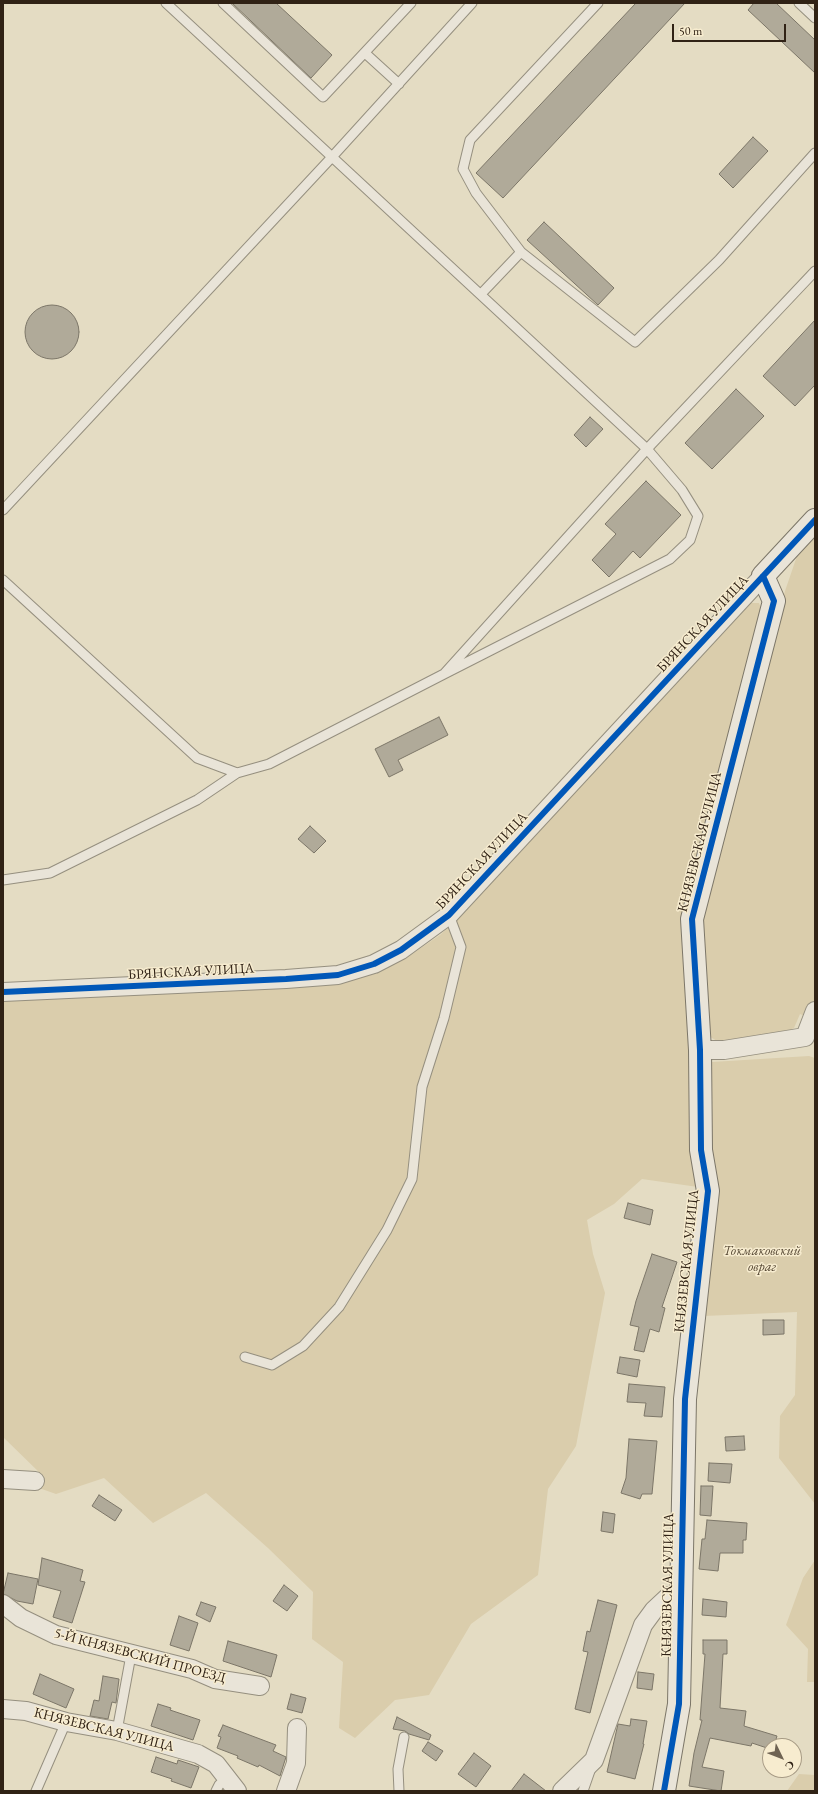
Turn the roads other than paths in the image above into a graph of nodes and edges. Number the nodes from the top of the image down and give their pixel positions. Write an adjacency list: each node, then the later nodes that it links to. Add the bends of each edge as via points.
1 (166, 3): 11 (lane)
2 (223, 3): 8 (lane, via 323,97)
3 (411, 3): 8 (lane)
4 (472, 3): 9 (lane)
5 (598, 3): 12 (lane, via 470,140 463,169 476,193)
6 (799, 3): 7 (lane)
7 (815, 18)
8 (365, 53): 9 (lane)
9 (399, 84): 11 (lane)
10 (815, 153): 12 (lane, via 719,260 635,342)
11 (332, 157): 14 (lane); 16 (lane)
12 (521, 252): 14 (lane)
13 (815, 271): 15 (lane)
14 (481, 294): 15 (lane)
15 (647, 449): 20 (lane); 20 (lane, via 682,490 698,516 690,540 670,558)
16 (3, 510)
17 (815, 520): 18 (street, БРЯНСКАЯ УЛИЦА)
18 (763, 576): 23 (street, БРЯНСКАЯ УЛИЦА); 26 (street, КНЯЗЕВСКАЯ УЛИЦА, via 774,601 692,919)
19 (3, 580): 21 (lane, via 197,758)
20 (444, 674): 21 (lane, via 269,764)
21 (237, 773): 22 (lane, via 197,800 50,873)
22 (3, 880)
23 (449, 916): 24 (street, БРЯНСКАЯ УЛИЦА, via 401,950 374,964 338,975); 27 (lane, via 461,947 444,1018 422,1087 412,1179 387,1230 339,1307 303,1346 272,1365)
24 (3, 992)
25 (815, 1011): 26 (street, via 806,1037 724,1050)
26 (700, 1050): 30 (street, КНЯЗЕВСКАЯ УЛИЦА, via 702,1150 708,1191 685,1399)
27 (245, 1357)
28 (3, 1479): 29 (street)
29 (35, 1481)
30 (680, 1596): 39 (street, КНЯЗЕВСКАЯ УЛИЦА, via 669,1596 654,1610 644,1625); 46 (street, КНЯЗЕВСКАЯ УЛИЦА, via 679,1704)
31 (3, 1604): 32 (street, 5-Й КНЯЗЕВСКИЙ ПРОЕЗД, via 21,1618 56,1635)
32 (131, 1655): 33 (street, 5-Й КНЯЗЕВСКИЙ ПРОЕЗД, via 192,1669 215,1679); 37 (lane)
33 (260, 1686)
34 (3, 1709): 35 (street, КНЯЗЕВСКАЯ УЛИЦА)
35 (66, 1722): 37 (street, КНЯЗЕВСКАЯ УЛИЦА); 41 (lane)
36 (297, 1728): 42 (street, via 296,1763)
37 (117, 1731): 40 (street, КНЯЗЕВСКАЯ УЛИЦА, via 198,1754 216,1764)
38 (404, 1737): 43 (lane, via 398,1769)
39 (594, 1760): 44 (street, КНЯЗЕВСКАЯ УЛИЦА); 45 (lane)
40 (227, 1787)
41 (36, 1791)
42 (286, 1791)
43 (399, 1791)
44 (562, 1791)
45 (583, 1791)
46 (664, 1791)

